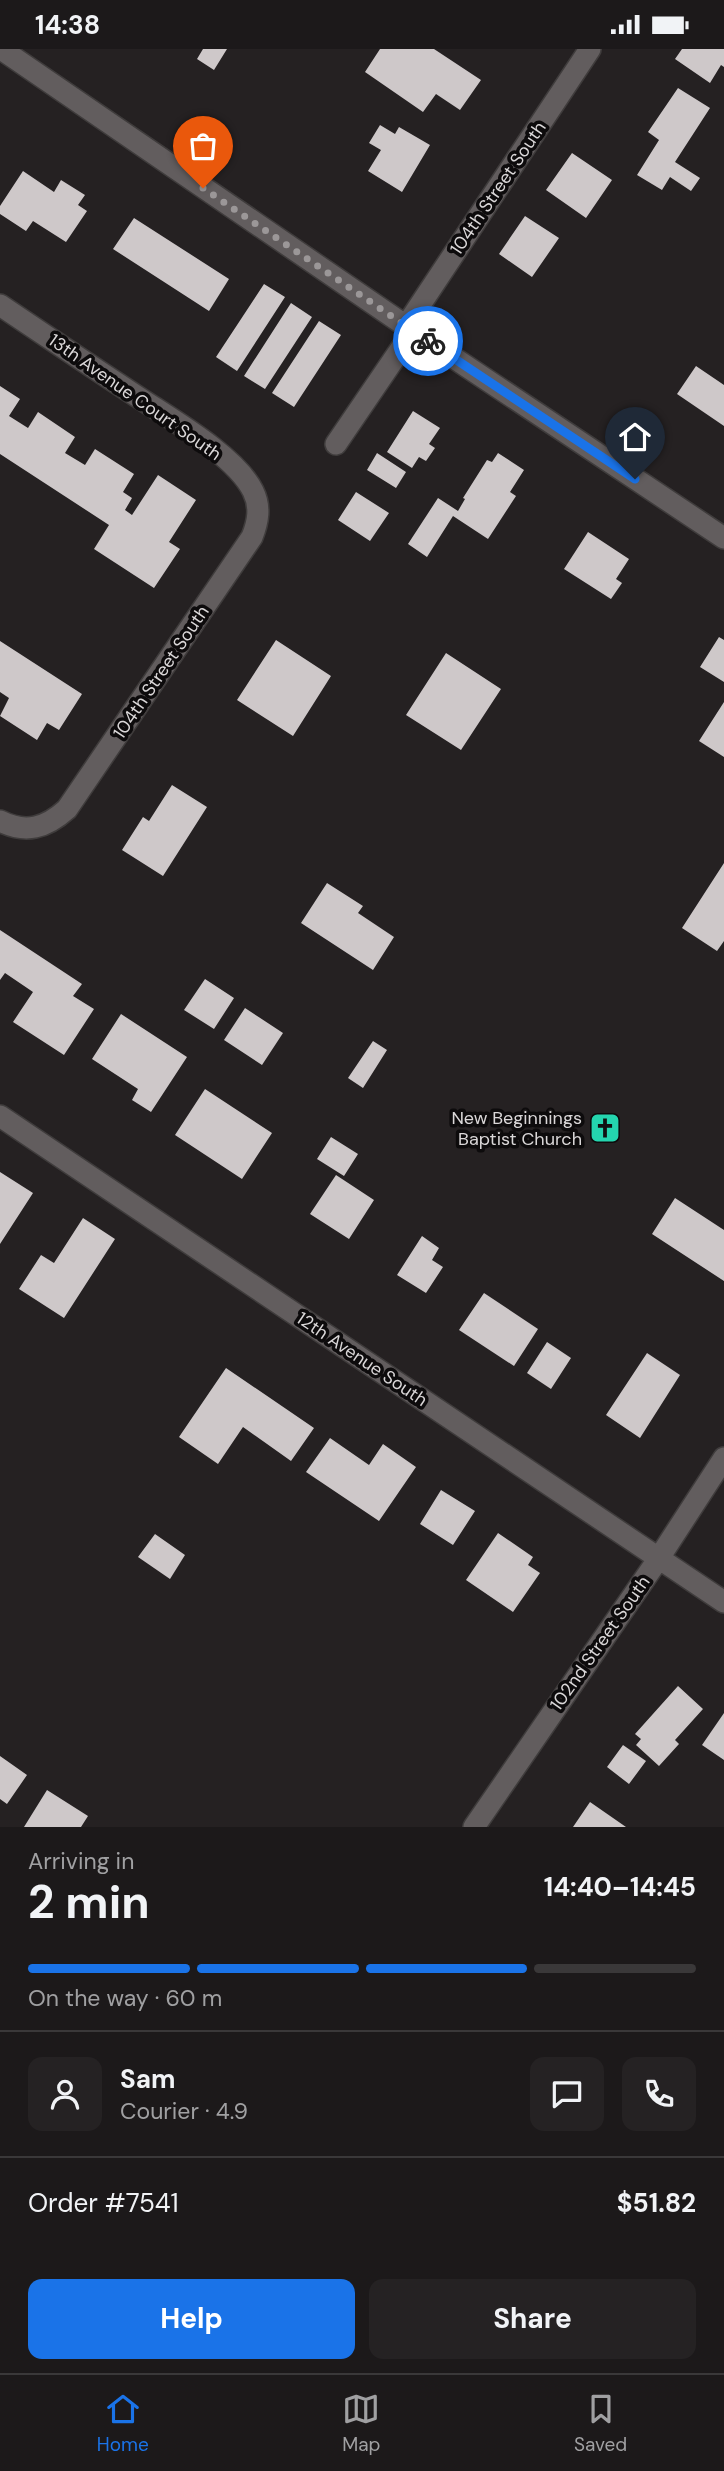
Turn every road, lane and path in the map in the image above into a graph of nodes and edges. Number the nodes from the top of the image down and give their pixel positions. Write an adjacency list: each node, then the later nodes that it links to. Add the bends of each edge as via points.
1 (1, 49): 4 (street)
2 (590, 49): 4 (street, 104th Street South)
3 (0, 305): 6 (street, 13th Avenue Court South, via 198,438 241,475)
4 (410, 329): 5 (street, 104th Street South); 7 (street)
5 (336, 445)
6 (257, 501): 8 (street, 104th Street South, via 256,526 244,549 76,798 41,827 26,829)
7 (724, 538)
8 (0, 821)
9 (0, 1117): 11 (street, 12th Avenue South)
10 (724, 1458): 11 (street, 102nd Street South)
11 (659, 1558): 12 (street, 12th Avenue South); 13 (street, 102nd Street South)
12 (724, 1602)
13 (474, 1827)

